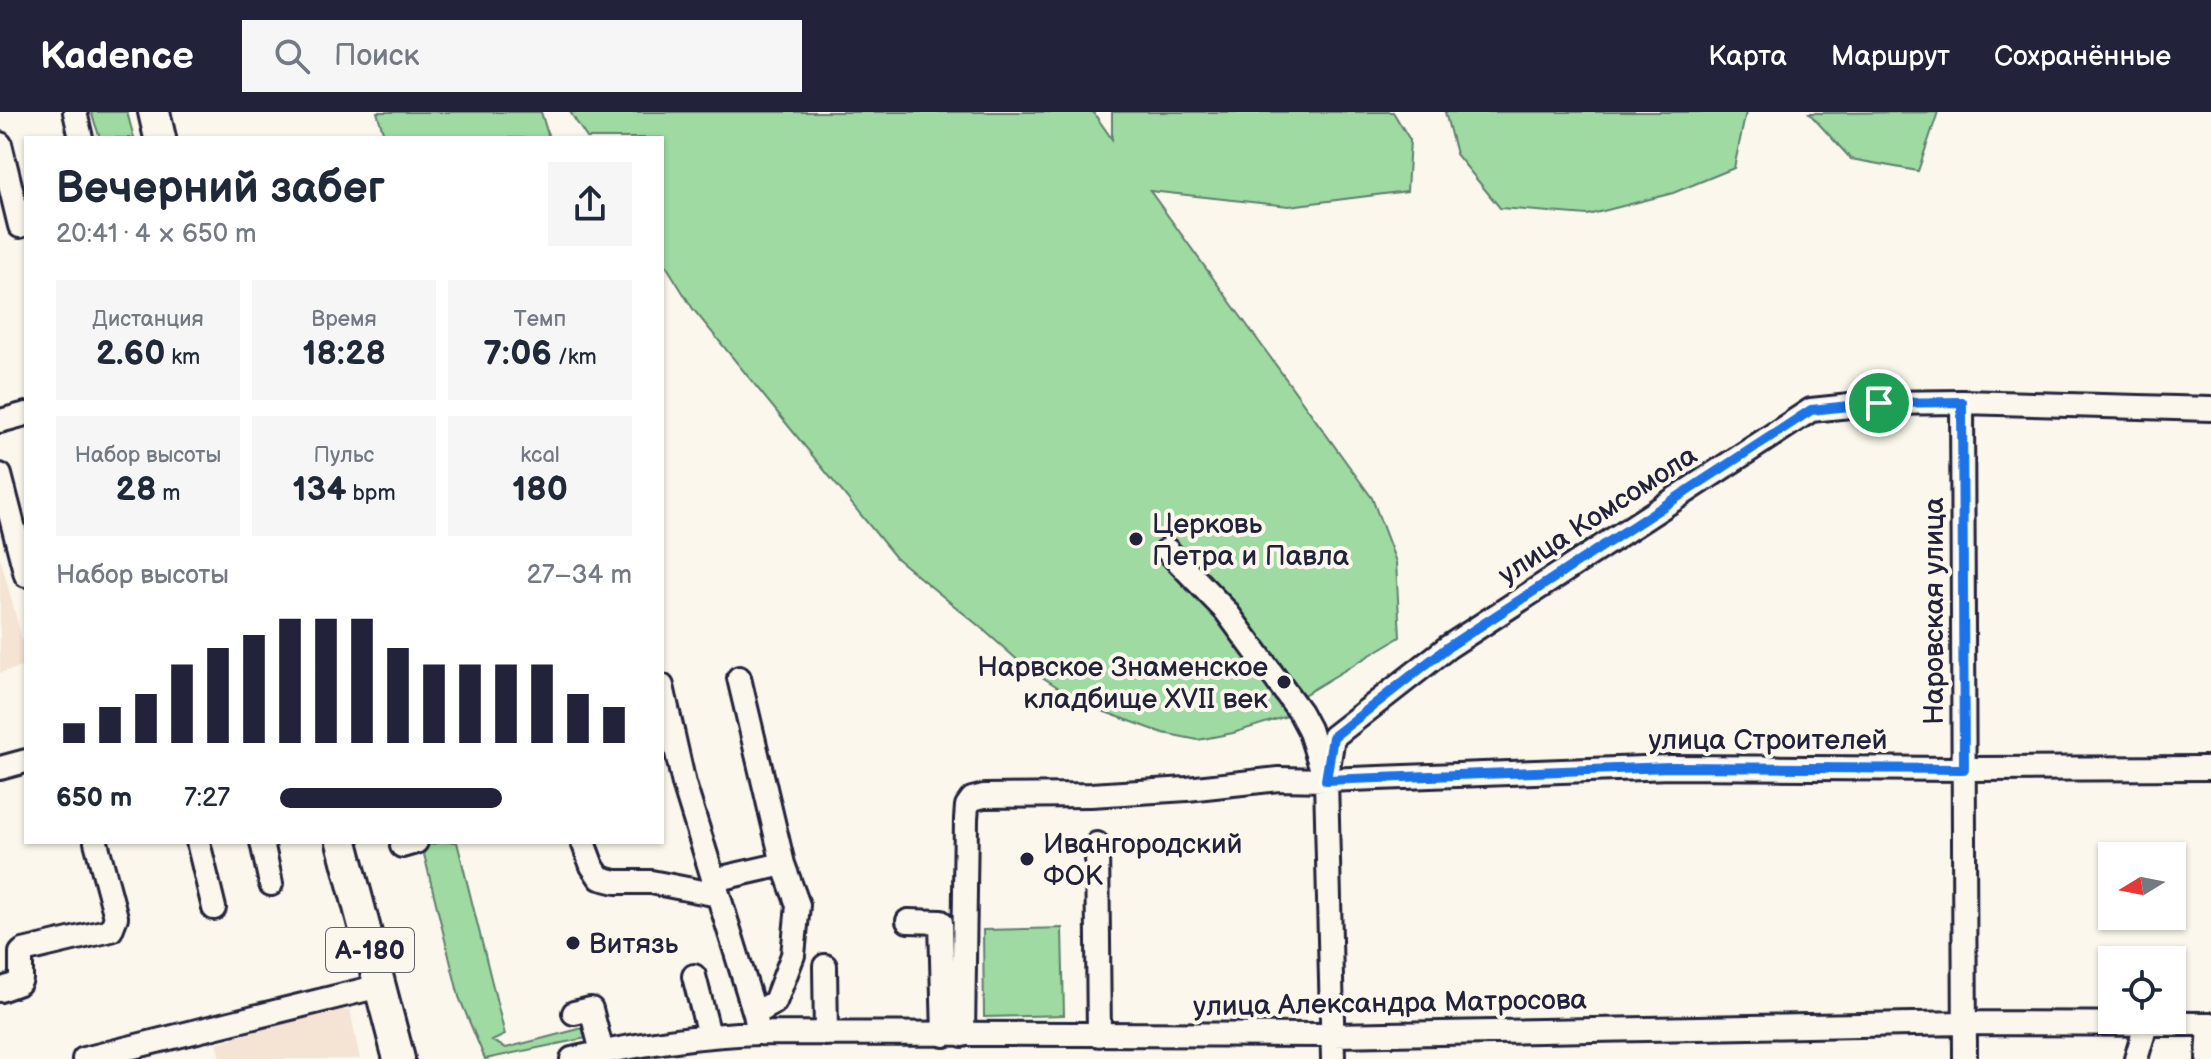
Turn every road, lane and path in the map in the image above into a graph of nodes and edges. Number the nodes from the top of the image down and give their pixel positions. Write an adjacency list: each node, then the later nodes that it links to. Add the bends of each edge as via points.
1 (75, 112): 3 (street)
2 (154, 112): 4 (highway)
3 (81, 136)
4 (160, 136)
5 (0, 144): 6 (street)
6 (15, 227)
7 (1962, 402): 8 (street, улица Комсомола); 19 (street, Наровская улица); 20 (street, улица Комсомола, via 1811,410 1448,647 1333,737)
8 (2211, 409)
9 (24, 415): 10 (street)
10 (0, 421)
11 (0, 475): 13 (street)
12 (1167, 550): 20 (street, via 1226,611 1300,712)
13 (24, 567)
14 (739, 678): 27 (street)
15 (664, 695): 29 (street)
16 (24, 762): 17 (street)
17 (0, 768)
18 (2211, 768): 19 (street, улица Строителей)
19 (1964, 769): 20 (street, улица Строителей, via 1670,767); 38 (street, Наровская улица)
20 (1326, 780): 45 (street, улица Строителей, via 972,799 966,819); 47 (street)
21 (97, 844): 35 (street, via 116,917 111,930 23,951 19,983)
22 (198, 844): 30 (street)
23 (262, 844): 28 (street)
24 (343, 844): 34 (highway, А-180)
25 (584, 844): 29 (street, via 600,878)
26 (1097, 844): 46 (street)
27 (783, 864): 29 (street); 37 (street, via 798,905 793,955 775,1002)
28 (271, 884)
29 (716, 888): 37 (street)
30 (214, 908)
31 (908, 921): 45 (street, via 941,922)
32 (825, 966): 42 (street)
33 (694, 976): 44 (street)
34 (380, 986): 49 (street); 51 (highway, А-180)
35 (0, 990)
36 (574, 1013): 48 (street, via 591,1009)
37 (757, 1023): 42 (street, улица Александра Матросова); 44 (street, улица Александра Матросова)
38 (1965, 1023): 39 (street, улица Александра Матросова); 47 (street, улица Александра Матросова); 54 (street, Наровская улица)
39 (2098, 1024)
40 (2186, 1024): 41 (street, улица Александра Матросова)
41 (2210, 1024): 56 (street)
42 (826, 1034): 45 (street, улица Александра Матросова)
43 (2143, 1034): 55 (street)
44 (709, 1035): 48 (street, улица Александра Матросова)
45 (954, 1035): 46 (street, улица Александра Матросова)
46 (1099, 1035): 47 (street, улица Александра Матросова)
47 (1333, 1035): 53 (street)
48 (602, 1052): 52 (street, улица Александра Матросова)
49 (120, 1055): 50 (street)
50 (84, 1059)
51 (399, 1059)
52 (572, 1059)
53 (1333, 1059)
54 (1965, 1059)
55 (2136, 1059)
56 (2208, 1059)

